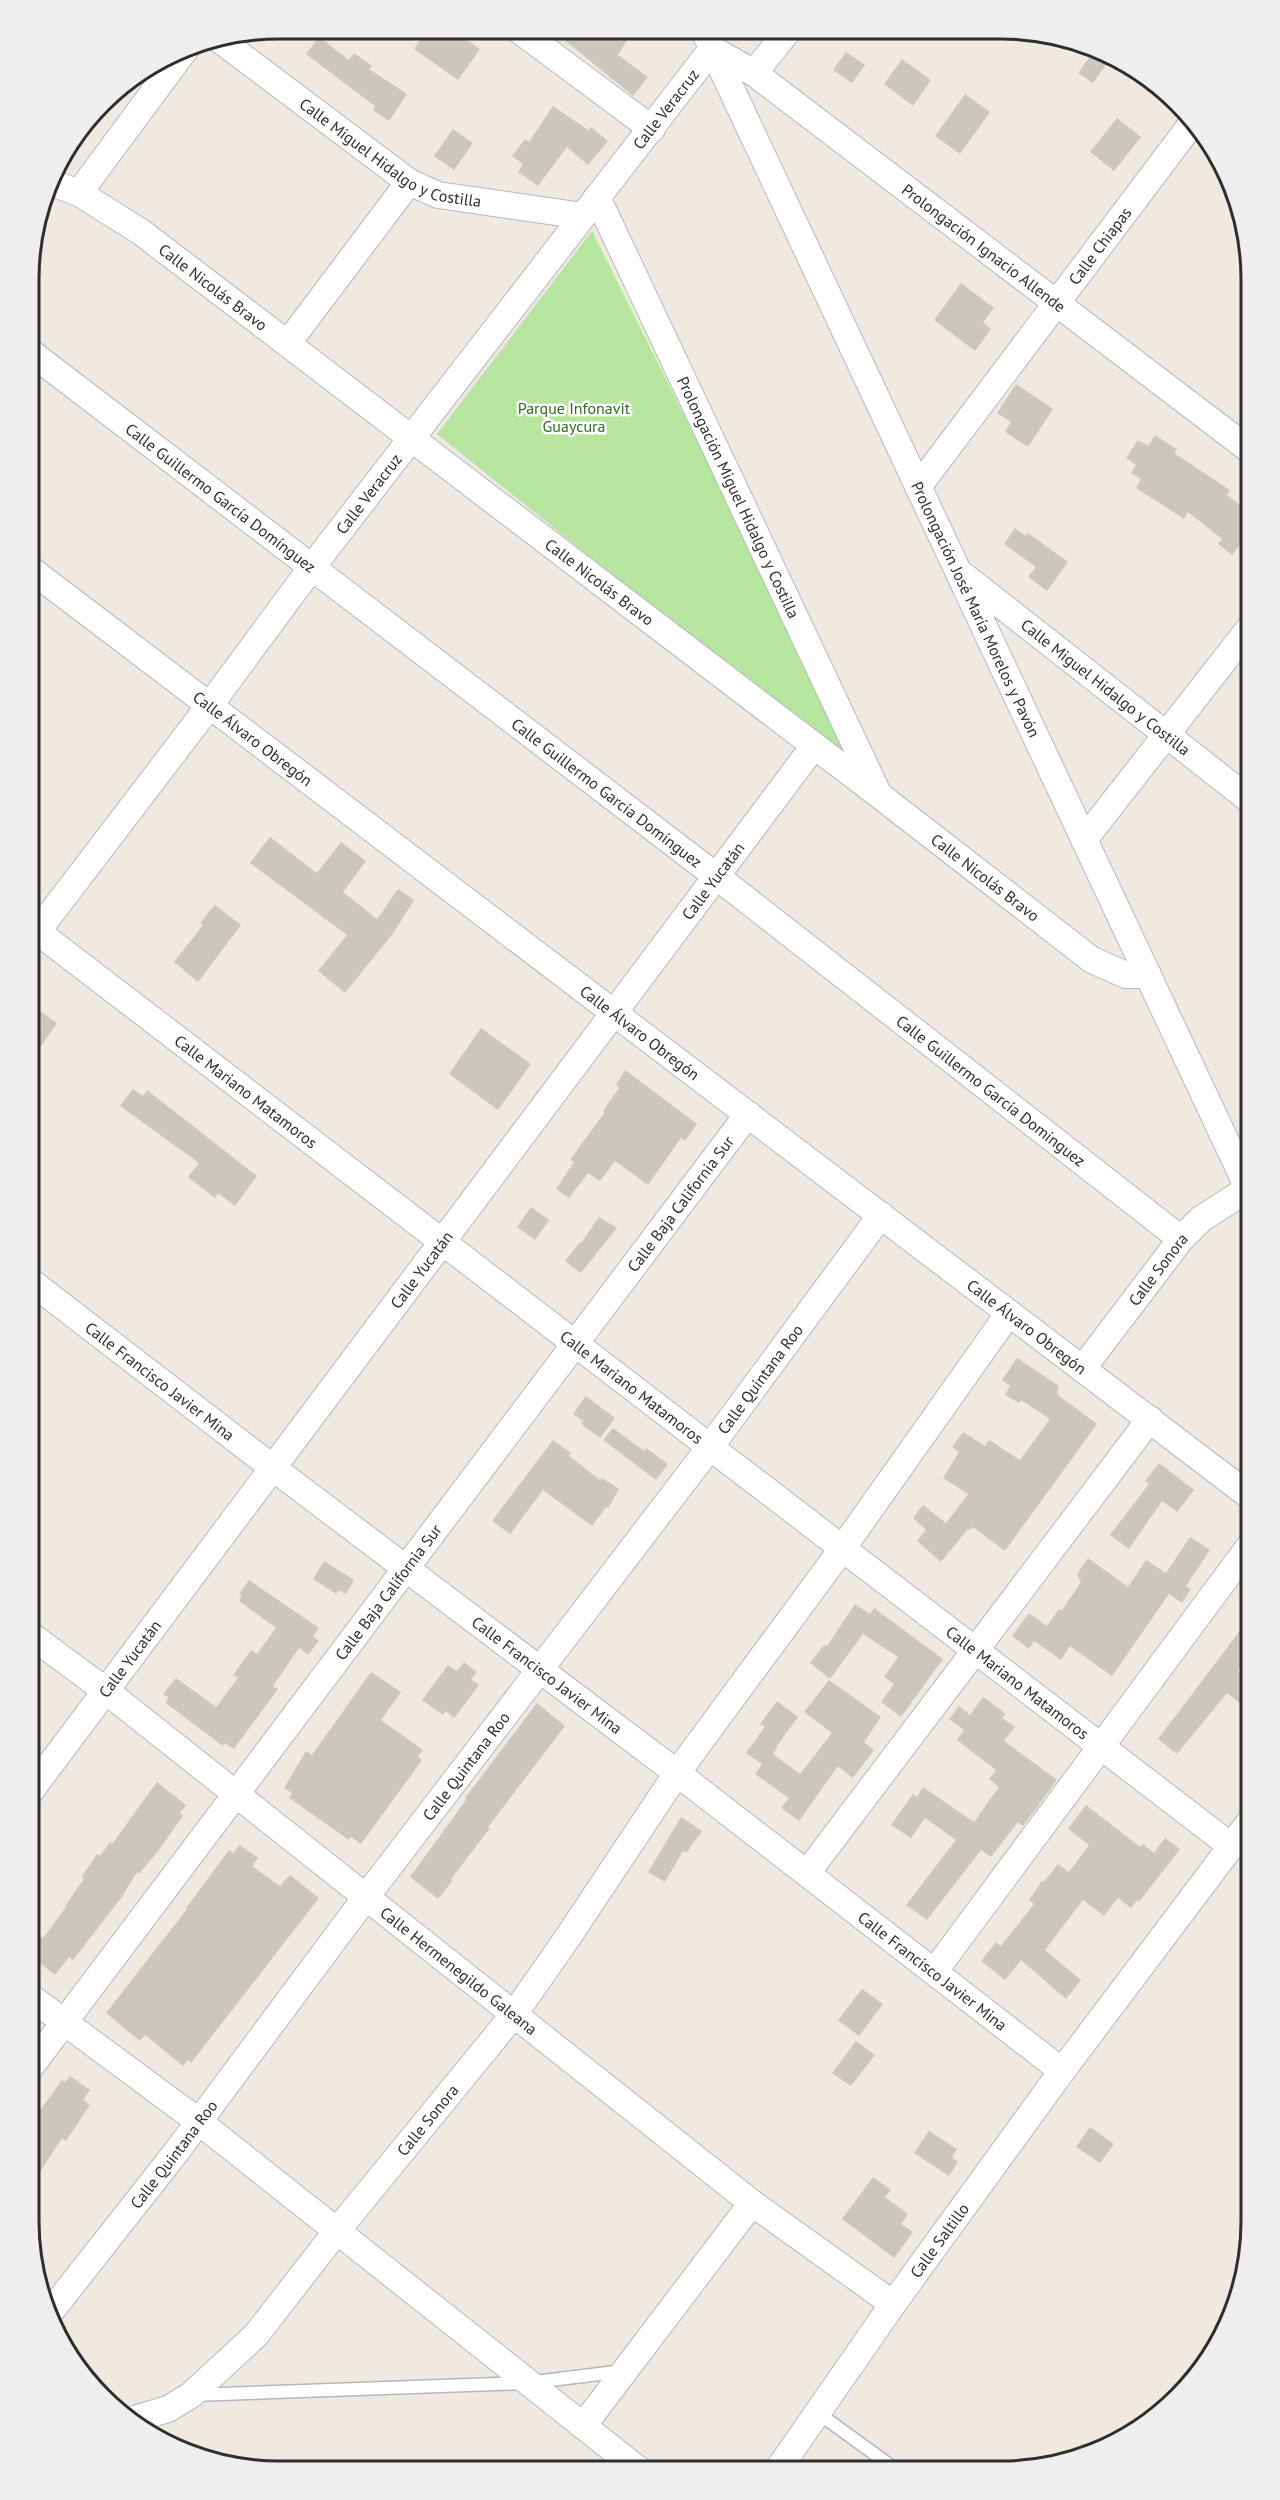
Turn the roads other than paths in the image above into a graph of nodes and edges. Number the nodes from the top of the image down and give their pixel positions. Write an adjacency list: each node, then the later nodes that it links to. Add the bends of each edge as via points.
1 (531, 39): 7 (street)
2 (781, 39): 6 (street)
3 (708, 40): 6 (street, Prolongación Ignacio Allende); 7 (street, Calle Veracruz); 18 (street, Prolongación José María Morelos y Pavón)
4 (227, 45): 9 (street, Calle Miguel Hidalgo y Costilla)
5 (175, 63): 11 (street)
6 (754, 73): 13 (street, Prolongación Ignacio Allende)
7 (652, 129): 12 (street, Calle Veracruz)
8 (1188, 129): 13 (street, Calle Chiapas)
9 (409, 182): 12 (street, Calle Miguel Hidalgo y Costilla, via 438,195); 14 (street)
10 (58, 185): 11 (street, Calle Nicolás Bravo)
11 (79, 193): 14 (street, Calle Nicolás Bravo, via 141,232)
12 (590, 206): 16 (street, Calle Veracruz); 27 (street, Prolongación Miguel Hidalgo y Costilla)
13 (1055, 303): 17 (street, Prolongación Ignacio Allende); 18 (street, Calle Chiapas)
14 (288, 343): 16 (street, Calle Nicolás Bravo)
15 (39, 359): 19 (street, Calle Guillermo García Domínguez)
16 (412, 439): 19 (street, Calle Veracruz); 25 (street, Calle Nicolás Bravo)
17 (1241, 443)
18 (918, 487): 20 (street, Prolongación José María Morelos y Pavón)
19 (312, 567): 23 (street, Calle Veracruz); 29 (street, Calle Guillermo García Domínguez)
20 (959, 572): 24 (street, Calle Miguel Hidalgo y Costilla); 28 (street, Prolongación José María Morelos y Pavón)
21 (39, 576): 23 (street, Calle Álvaro Obregón)
22 (1241, 639): 24 (street)
23 (210, 705): 30 (street, Calle Veracruz); 33 (street, Calle Álvaro Obregón)
24 (1168, 736): 26 (street, Calle Miguel Hidalgo y Costilla); 28 (street)
25 (814, 746): 27 (street, Calle Nicolás Bravo); 29 (street, Calle Yucatán)
26 (1241, 793)
27 (879, 795): 32 (street, Calle Nicolás Bravo, via 1092,960 1126,975)
28 (1084, 840): 32 (street, Prolongación José María Morelos y Pavón)
29 (716, 876): 33 (street, Calle Yucatán); 38 (street, Calle Guillermo García Domínguez)
30 (39, 924)
31 (39, 938): 39 (street, Calle Mariano Matamoros)
32 (1148, 975): 35 (street, Prolongación José María Morelos y Pavón)
33 (614, 1012): 34 (street, Calle Álvaro Obregón); 39 (street, Calle Yucatán)
34 (748, 1114): 37 (street, Calle Álvaro Obregón); 42 (street, Calle Baja California Sur)
35 (1241, 1168)
36 (1241, 1193): 38 (street, Calle Sonora, via 1201,1219)
37 (881, 1215): 41 (street, Calle Álvaro Obregón); 45 (street, Calle Quintana Roo)
38 (1181, 1239): 43 (street, Calle Sonora)
39 (442, 1243): 42 (street, Calle Mariano Matamoros); 46 (street, Calle Yucatán)
40 (39, 1288): 46 (street, Calle Francisco Javier Mina)
41 (1010, 1313): 43 (street, Calle Álvaro Obregón); 48 (street, Calle Sonora)
42 (575, 1345): 45 (street, Calle Mariano Matamoros); 50 (street, Calle Baja California Sur)
43 (1083, 1368): 44 (street, Calle Álvaro Obregón)
44 (1150, 1419): 47 (street, Calle Álvaro Obregón); 52 (street)
45 (710, 1447): 48 (street, Calle Mariano Matamoros); 53 (street, Calle Quintana Roo)
46 (273, 1468): 50 (street, Calle Francisco Javier Mina); 54 (street, Calle Yucatán)
47 (1241, 1489)
48 (842, 1549): 52 (street, Calle Mariano Matamoros); 56 (street, Calle Sonora)
49 (1241, 1558): 55 (street)
50 (407, 1568): 53 (street, Calle Francisco Javier Mina); 58 (street, Calle Baja California Sur)
51 (39, 1641): 54 (street, Calle Hermenegildo Galeana)
52 (975, 1651): 55 (street, Calle Mariano Matamoros); 61 (street)
53 (538, 1670): 56 (street, Calle Francisco Javier Mina); 62 (street, Calle Quintana Roo)
54 (106, 1691): 57 (street, Calle Yucatán); 58 (street, Calle Hermenegildo Galeana)
55 (1101, 1747): 60 (street, Calle Mariano Matamoros); 63 (street)
56 (677, 1773): 61 (street, Calle Francisco Javier Mina); 65 (street, Calle Sonora)
57 (39, 1780)
58 (235, 1796): 62 (street, Calle Hermenegildo Galeana); 66 (street, Calle Baja California Sur)
59 (1241, 1833): 60 (street, Calle Saltillo)
60 (1231, 1846): 68 (street, Calle Saltillo)
61 (807, 1873): 63 (street, Calle Francisco Javier Mina)
62 (366, 1897): 65 (street, Calle Hermenegildo Galeana); 69 (street, Calle Quintana Roo)
63 (934, 1972): 68 (street, Calle Francisco Javier Mina)
64 (39, 2004): 66 (street)
65 (515, 2013): 70 (street, Calle Hermenegildo Galeana); 71 (street, Calle Sonora)
66 (63, 2022): 67 (street, Calle Baja California Sur); 69 (street)
67 (39, 2055)
68 (1062, 2071): 72 (street, Calle Saltillo)
69 (198, 2121): 71 (street); 73 (street, Calle Quintana Roo)
70 (752, 2203): 72 (street, Calle Hermenegildo Galeana); 74 (street)
71 (336, 2232): 75 (street); 76 (street, Calle Sonora, via 256,2335)
72 (893, 2304): 77 (street, Calle Saltillo)
73 (55, 2306)
74 (624, 2371): 75 (lane); 79 (street)
75 (527, 2383): 76 (lane); 79 (street)
76 (191, 2395): 78 (street, Calle Sonora, via 168,2409)
77 (818, 2413): 81 (street, Calle Saltillo); 82 (lane)
78 (141, 2417)
79 (583, 2426): 80 (street)
80 (628, 2461)
81 (784, 2461)
82 (884, 2461)

